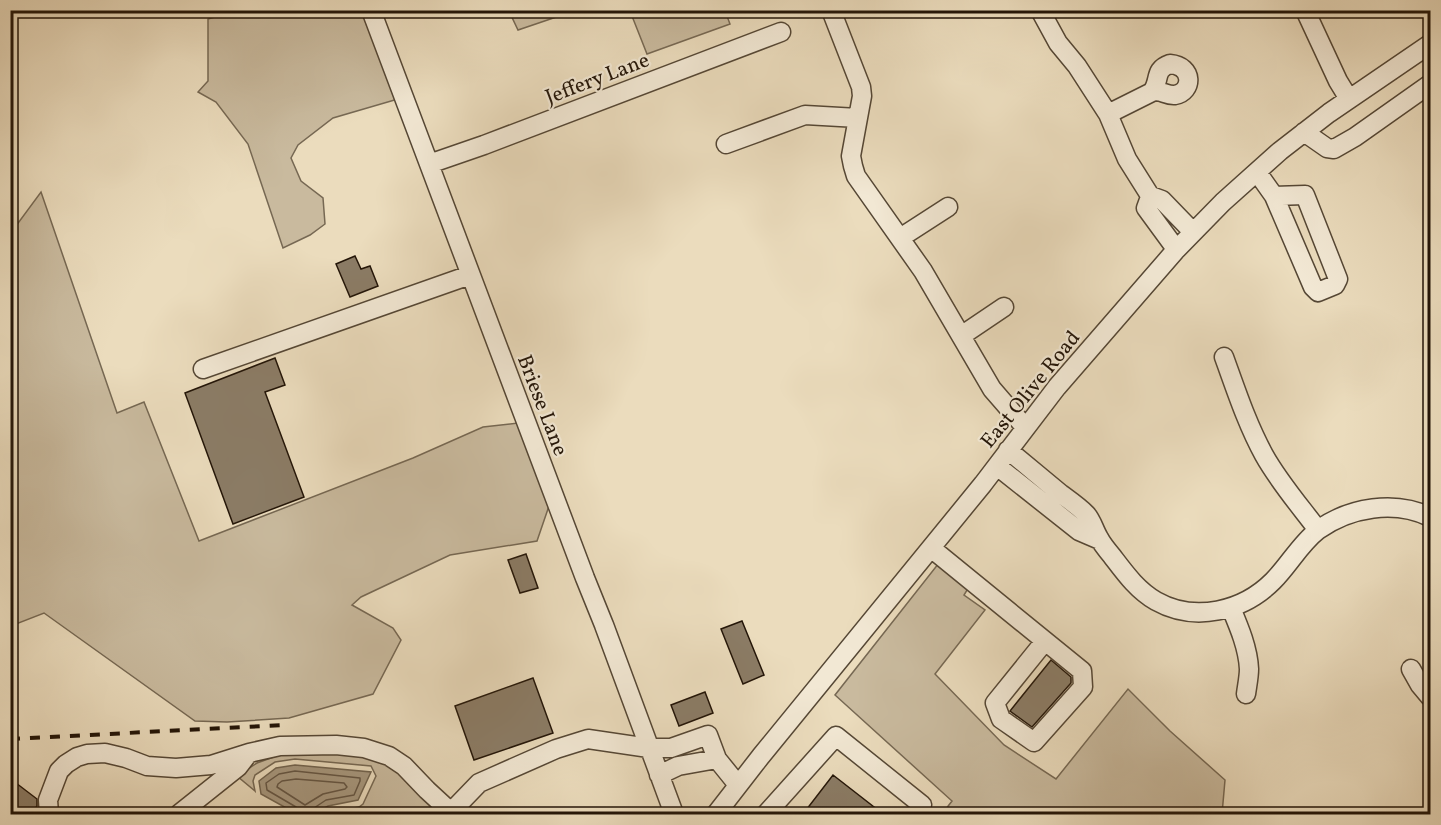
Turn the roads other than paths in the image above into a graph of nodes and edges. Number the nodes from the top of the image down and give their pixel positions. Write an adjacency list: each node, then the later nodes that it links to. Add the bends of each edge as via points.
1 (371, 10): 14 (street, Briese Lane)
2 (831, 10): 11 (street, via 861,87)
3 (1040, 10): 10 (street)
4 (1305, 10): 9 (street)
5 (781, 32): 14 (street, Jeffery Lane)
6 (1431, 44): 9 (street, East Olive Road)
7 (1431, 84): 12 (street, via 1334,149)
8 (1152, 92): 10 (street)
9 (1349, 99): 12 (street, East Olive Road)
10 (1108, 114): 16 (street, via 1127,159)
11 (858, 118): 13 (street, via 805,115); 20 (street, via 852,166)
12 (1304, 132): 15 (street, East Olive Road)
13 (726, 144)
14 (429, 164): 22 (street, Briese Lane)
15 (1257, 172): 17 (street); 19 (street, East Olive Road)
16 (1149, 194): 19 (street, via 1162,200); 21 (street, via 1146,208)
17 (1274, 196): 17 (street, via 1313,287 1318,292 1335,285 1338,279 1305,195)
18 (948, 207): 20 (street)
19 (1192, 232): 21 (street, East Olive Road)
20 (900, 238): 24 (street)
21 (1176, 249): 27 (street, East Olive Road)
22 (470, 274): 26 (street); 39 (street, Briese Lane)
23 (1004, 307): 24 (street)
24 (961, 336): 27 (street, via 992,389)
25 (1224, 357): 31 (street, via 1265,456)
26 (202, 369)
27 (1025, 427): 28 (street, East Olive Road)
28 (1008, 450): 29 (street, East Olive Road); 32 (street, via 1087,515)
29 (997, 466): 32 (street, via 1079,531); 33 (street, East Olive Road)
30 (1431, 517): 31 (street, via 1407,509 1374,508 1336,519)
31 (1318, 530): 34 (street, via 1275,580 1254,597)
32 (1100, 540): 34 (street, via 1129,579 1156,601 1199,613)
33 (931, 548): 35 (street); 45 (street, East Olive Road)
34 (1231, 608): 37 (street, via 1248,659)
35 (1045, 641): 35 (street, via 1082,671 1083,687 1034,742 1001,719 994,702)
36 (1411, 669): 38 (street)
37 (1246, 694)
38 (1431, 697)
39 (649, 748): 40 (street); 44 (street, Briese Lane); 47 (street, via 588,739 479,783)
40 (671, 748): 42 (street); 43 (street)
41 (249, 753): 47 (street, via 280,746 364,748 404,766); 48 (street, via 211,765 176,768 147,766 105,753 77,757 59,771 48,800); 49 (street, via 238,767)
42 (701, 754): 43 (street); 45 (street)
43 (678, 766): 44 (street)
44 (659, 775): 50 (street, Briese Lane)
45 (738, 785): 51 (street, East Olive Road)
46 (922, 804): 52 (street, via 836,736)
47 (452, 813)
48 (49, 814)
49 (179, 814)
50 (674, 814)
51 (716, 814)
52 (766, 814)

